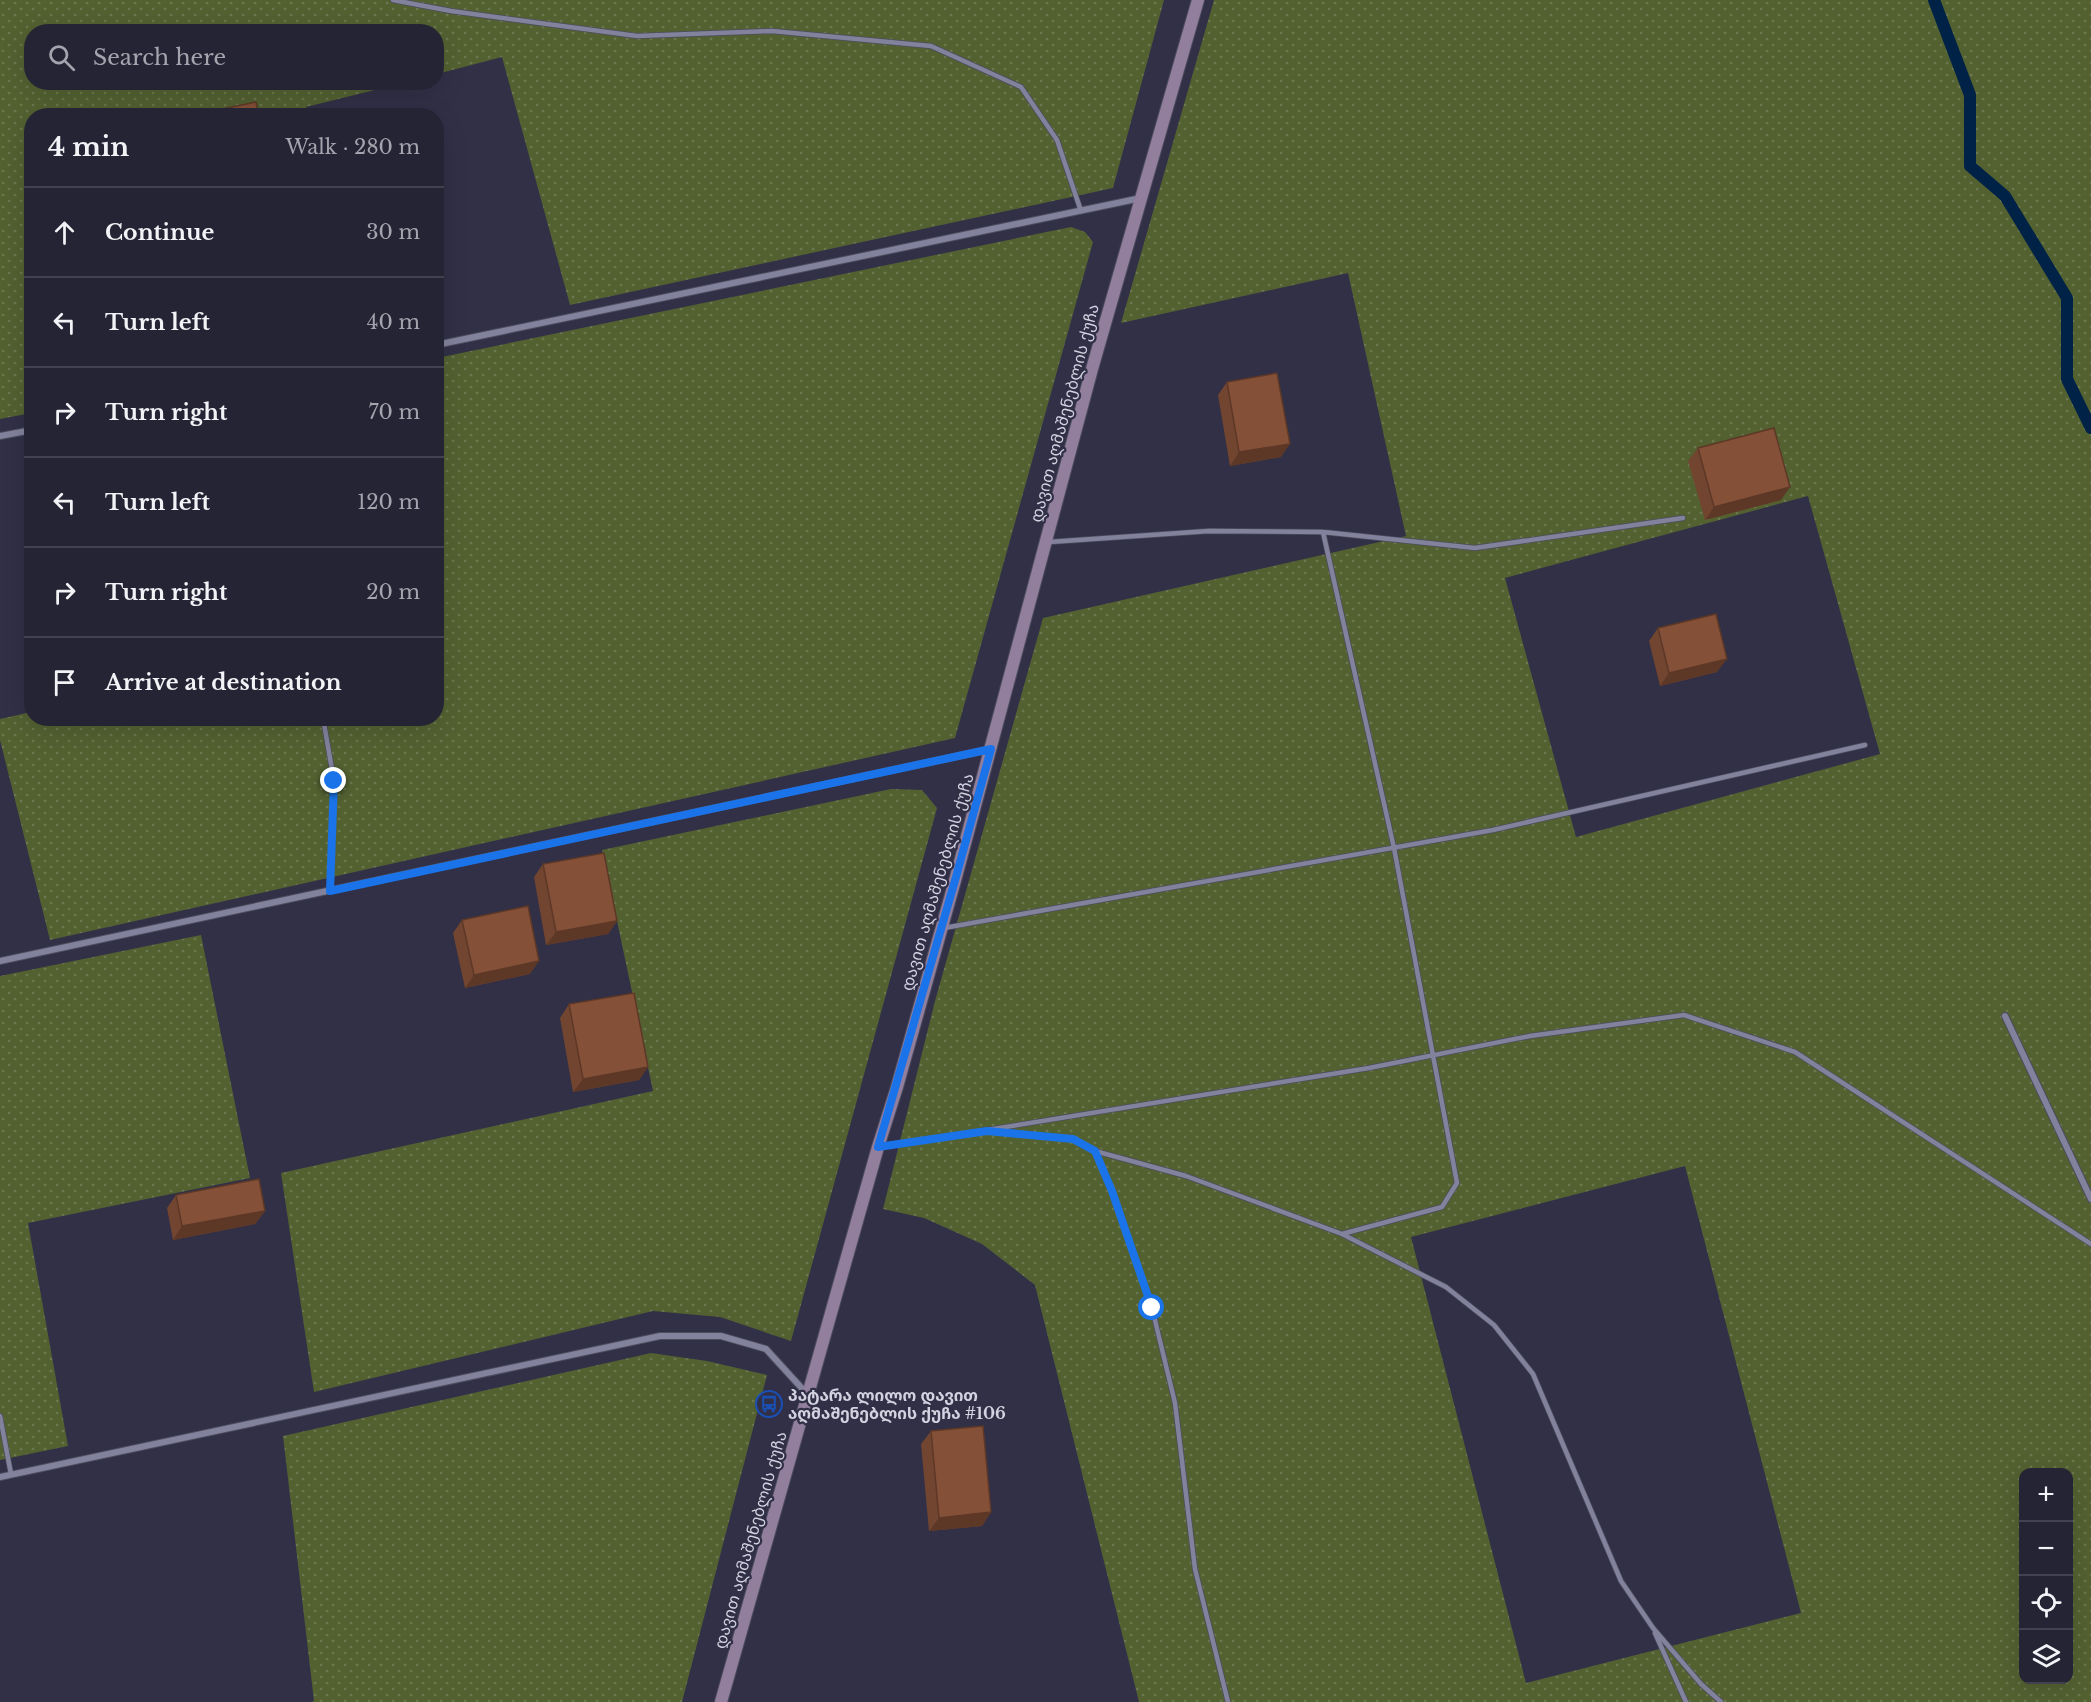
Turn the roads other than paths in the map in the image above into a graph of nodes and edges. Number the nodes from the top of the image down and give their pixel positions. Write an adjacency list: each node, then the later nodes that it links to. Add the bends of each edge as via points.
1 (393, 0): 4 (lane, via 637,36 772,31 931,46 1021,87 1057,140)
2 (1198, 0): 3 (street, დავით აღმაშენებლის ქუჩა)
3 (1141, 198): 4 (street); 10 (street, დავით აღმაშენებლის ქუჩა)
4 (1081, 211): 5 (street)
5 (444, 343)
6 (24, 432): 7 (street)
7 (0, 436)
8 (1683, 518): 9 (lane, via 1475,548)
9 (1323, 532): 10 (lane, via 1209,531); 14 (lane)
10 (1046, 542): 13 (street, დავით აღმაშენებლის ქუჩა)
11 (324, 726): 15 (lane, via 334,781)
12 (1865, 746): 14 (lane, via 1493,830)
13 (991, 749): 15 (street); 16 (street, დავით აღმაშენებლის ქუჩა)
14 (1394, 848): 16 (lane); 19 (lane)
15 (330, 891): 17 (street)
16 (941, 929): 21 (street, დავით აღმაშენებლის ქუჩა)
17 (0, 961)
18 (2005, 1016): 23 (street)
19 (1434, 1055): 20 (lane); 24 (lane, via 1457,1183 1442,1207); 25 (lane, via 1530,1036 1684,1015 1795,1052)
20 (987, 1131): 21 (lane); 22 (lane, via 1073,1139)
21 (878, 1147): 26 (street, დავით აღმაშენებლის ქუჩა)
22 (1095, 1151): 24 (lane, via 1186,1176); 34 (lane, via 1152,1308 1175,1403 1195,1569)
23 (2091, 1199)
24 (1342, 1234): 32 (lane, via 1446,1287 1494,1325 1533,1374 1621,1581)
25 (2091, 1244)
26 (809, 1396): 30 (street, via 766,1349 721,1336 660,1336); 33 (street, დავით აღმაშენებლის ქუჩა)
27 (0, 1416): 29 (lane)
28 (0, 1458): 29 (lane)
29 (8, 1461): 30 (lane)
30 (11, 1474): 31 (street)
31 (0, 1477)
32 (1653, 1628): 35 (lane); 36 (lane)
33 (721, 1702)
34 (1228, 1702)
35 (1686, 1702)
36 (1721, 1702)

